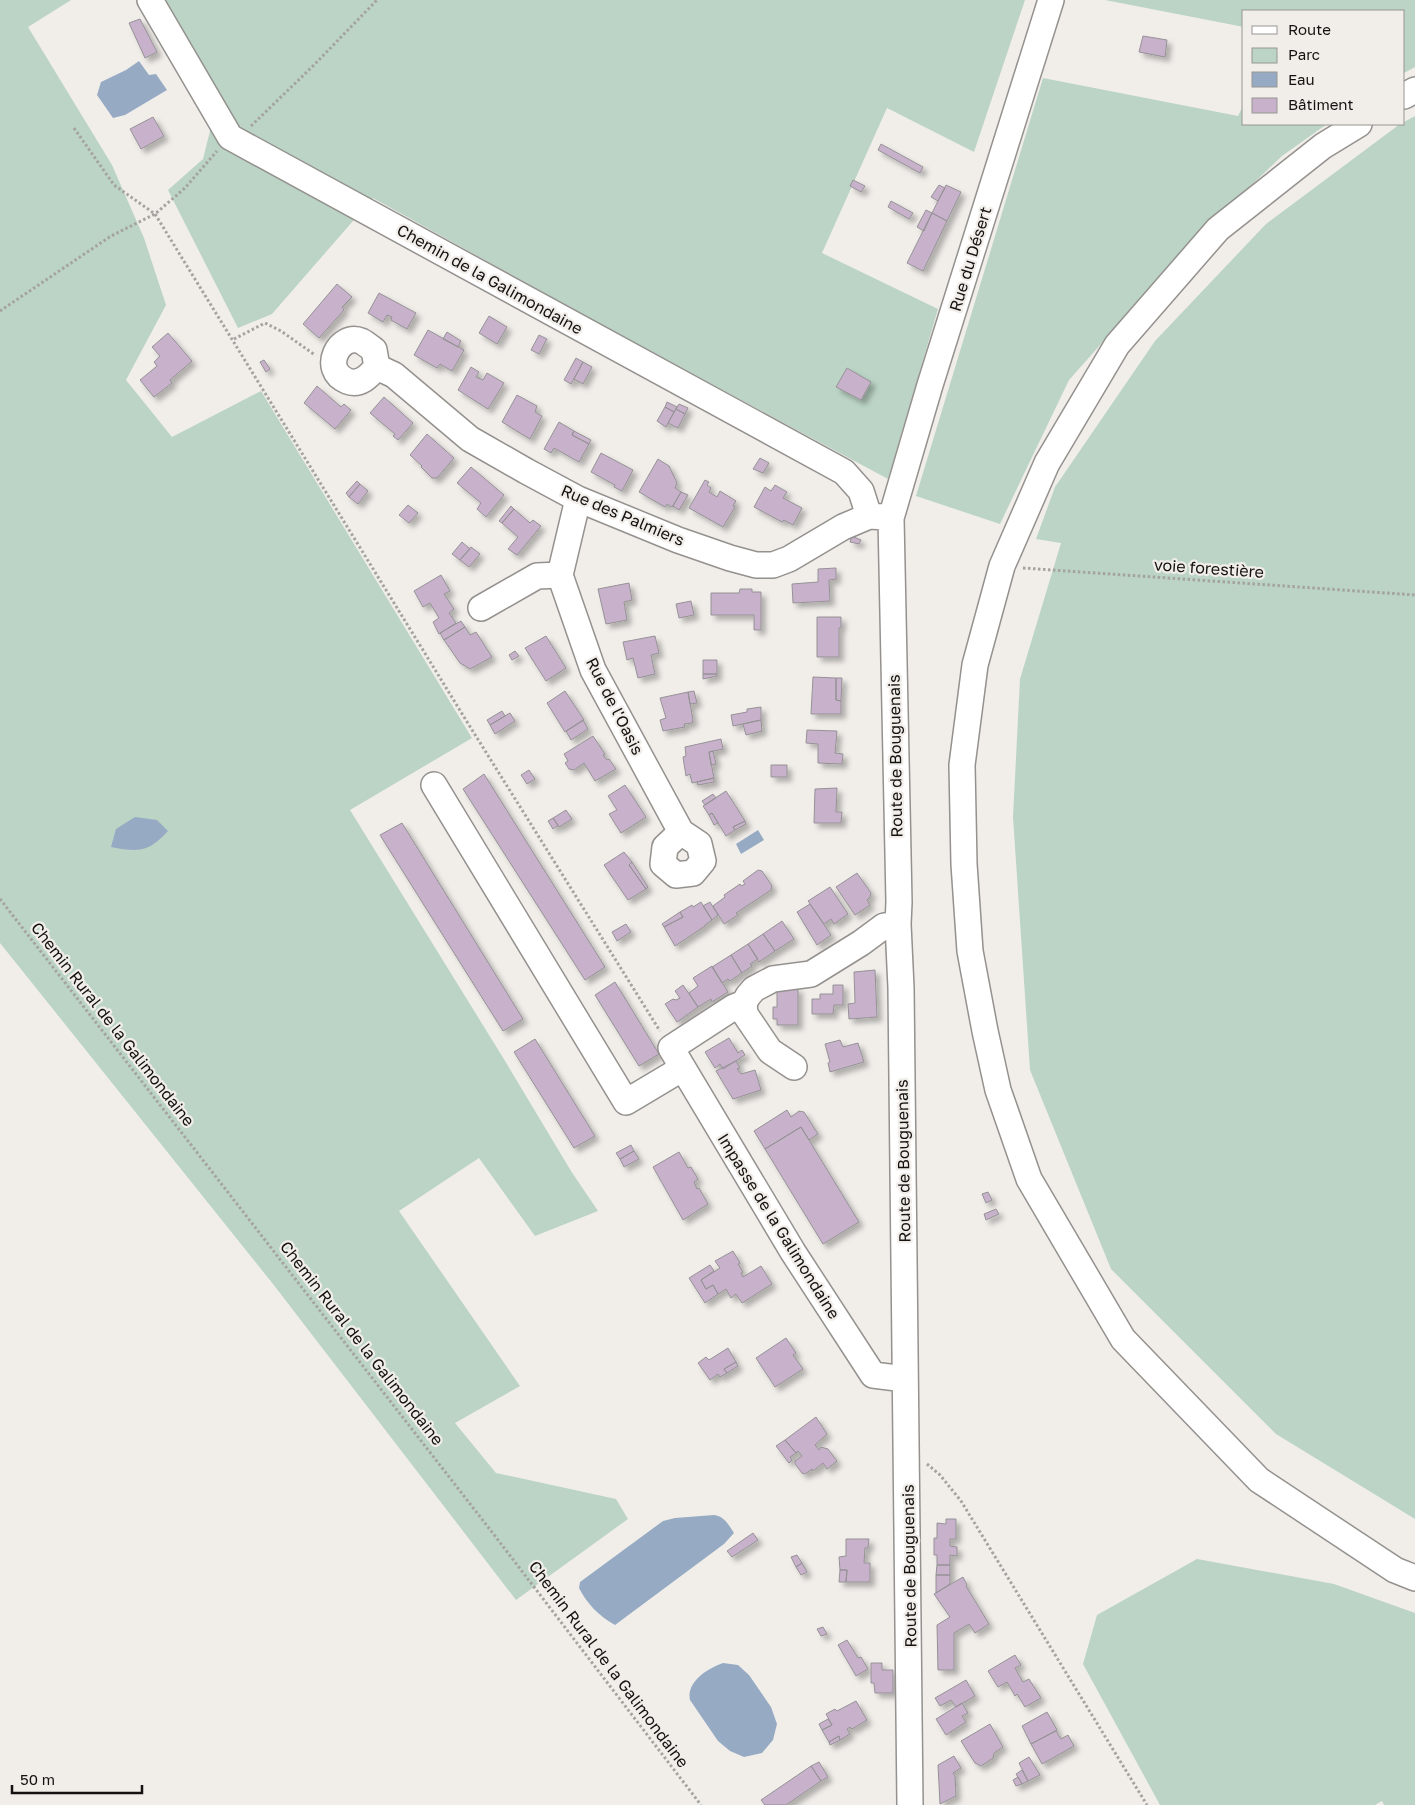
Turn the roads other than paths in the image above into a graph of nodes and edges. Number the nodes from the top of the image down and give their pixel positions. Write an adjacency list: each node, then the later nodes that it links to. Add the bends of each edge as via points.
1 (150, 0): 6 (street, Chemin de la Galimondaine, via 230,137 844,472)
2 (1051, 0): 6 (street, Rue du Désert, via 930,385)
3 (1357, 125): 16 (street, via 1323,146 1218,229 1117,345 1047,463 1002,566 975,665 962,765 964,864 970,951 998,1090 1029,1179 1123,1339 1259,1480 1396,1570)
4 (377, 367): 4 (street, via 374,350 360,341 344,343 335,352 333,367 339,378 351,382 366,380); 5 (street, Rue des Palmiers, via 394,375 470,439)
5 (578, 499): 6 (street, Rue des Palmiers, via 678,540 756,565 773,565 789,560 843,527); 7 (street)
6 (880, 517): 11 (street, Route de Bouguenais)
7 (560, 575): 8 (street, via 537,576); 10 (street, Rue de l'Oasis, via 593,670)
8 (481, 608)
9 (434, 785): 13 (street, via 626,1102)
10 (681, 832)
11 (898, 924): 12 (street, via 884,926 810,974 772,980 754,989); 15 (street, Route de Bouguenais, via 902,988)
12 (744, 1003): 13 (street, via 734,1007); 14 (street, via 745,1014 770,1051)
13 (677, 1058): 15 (street, Impasse de la Galimondaine, via 793,1252 874,1375)
14 (794, 1066)
15 (905, 1379): 17 (street, Route de Bouguenais)
16 (1415, 1578)
17 (910, 1805)

